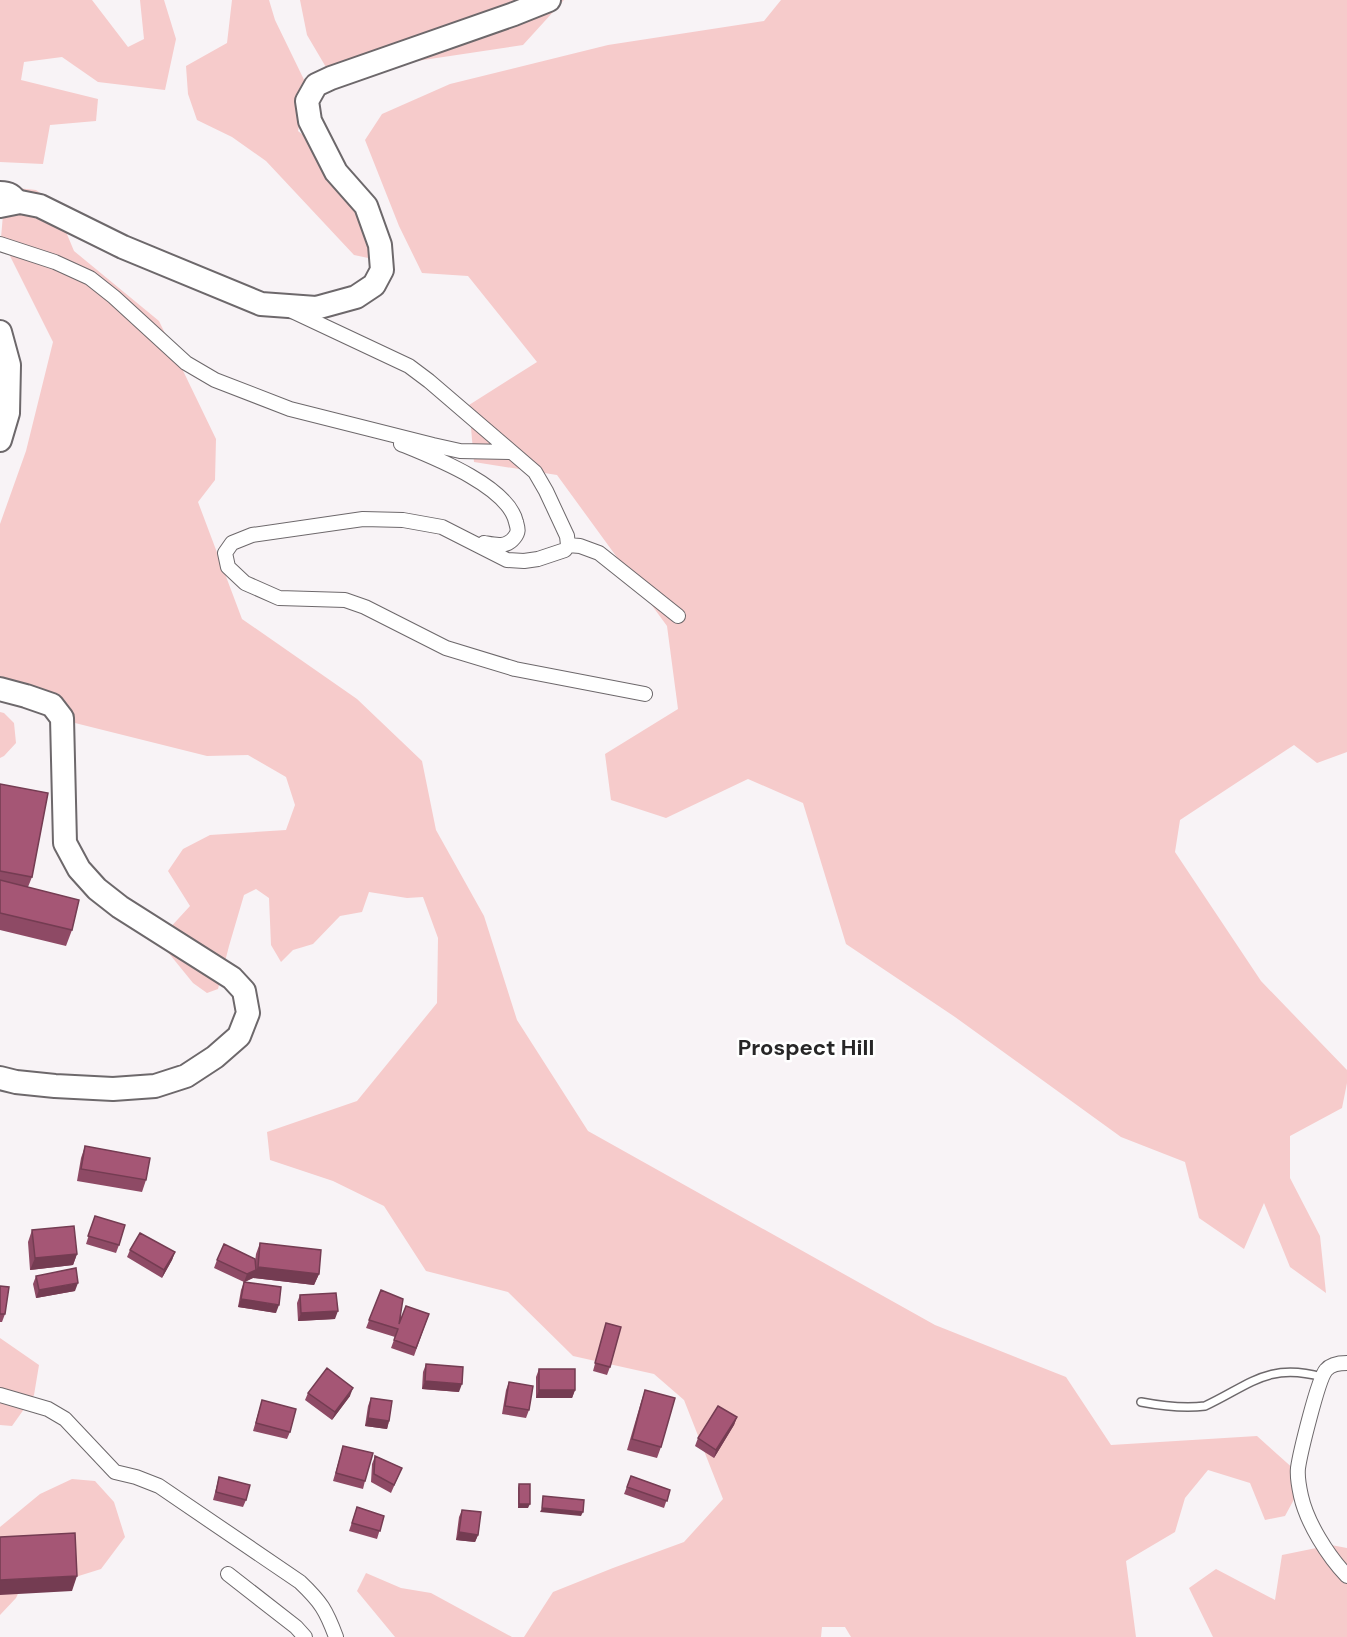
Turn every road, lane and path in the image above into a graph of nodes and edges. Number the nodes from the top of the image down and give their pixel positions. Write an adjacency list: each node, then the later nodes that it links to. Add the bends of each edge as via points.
1 (549, 0): 5 (highway, via 316,85 308,101 310,121 336,172 366,206 380,245 382,270 374,285 356,297 316,308)
2 (0, 190): 3 (street, via 16,195)
3 (10, 204): 5 (highway, via 40,206 123,247 261,304)
4 (0, 244): 7 (street, via 90,278 186,363 215,380 290,409)
5 (279, 306): 9 (street, via 409,366)
6 (0, 332): 8 (highway, via 9,365 8,414)
7 (366, 428): 9 (street, via 460,451); 10 (street, via 473,477 515,515 518,534 511,542 499,546)
8 (0, 440)
9 (511, 452): 11 (street, via 535,472)
10 (464, 538): 11 (street, via 507,560 538,559 565,550); 14 (street, via 442,527 403,520 363,519 252,535 232,543 225,553 228,567 245,583 279,598 345,600 365,606 446,648 515,669)
11 (568, 545): 12 (street, via 599,553)
12 (678, 616)
13 (0, 689): 15 (highway, via 52,705 63,718 65,843 79,869 120,907 232,978 244,991 248,1013 239,1036 215,1057 186,1076 155,1086 55,1086)
14 (645, 694)
15 (0, 1078)
16 (1347, 1363): 17 (street, via 1333,1365)
17 (1322, 1377): 19 (lane, via 1299,1371 1274,1374 1198,1407); 21 (street, via 1298,1479 1303,1504 1318,1537)
18 (0, 1395): 23 (street, via 48,1409 64,1419 115,1472 159,1486 300,1582 327,1613)
19 (1140, 1402)
20 (228, 1574): 22 (street)
21 (1347, 1576)
22 (305, 1637)
23 (336, 1637)

